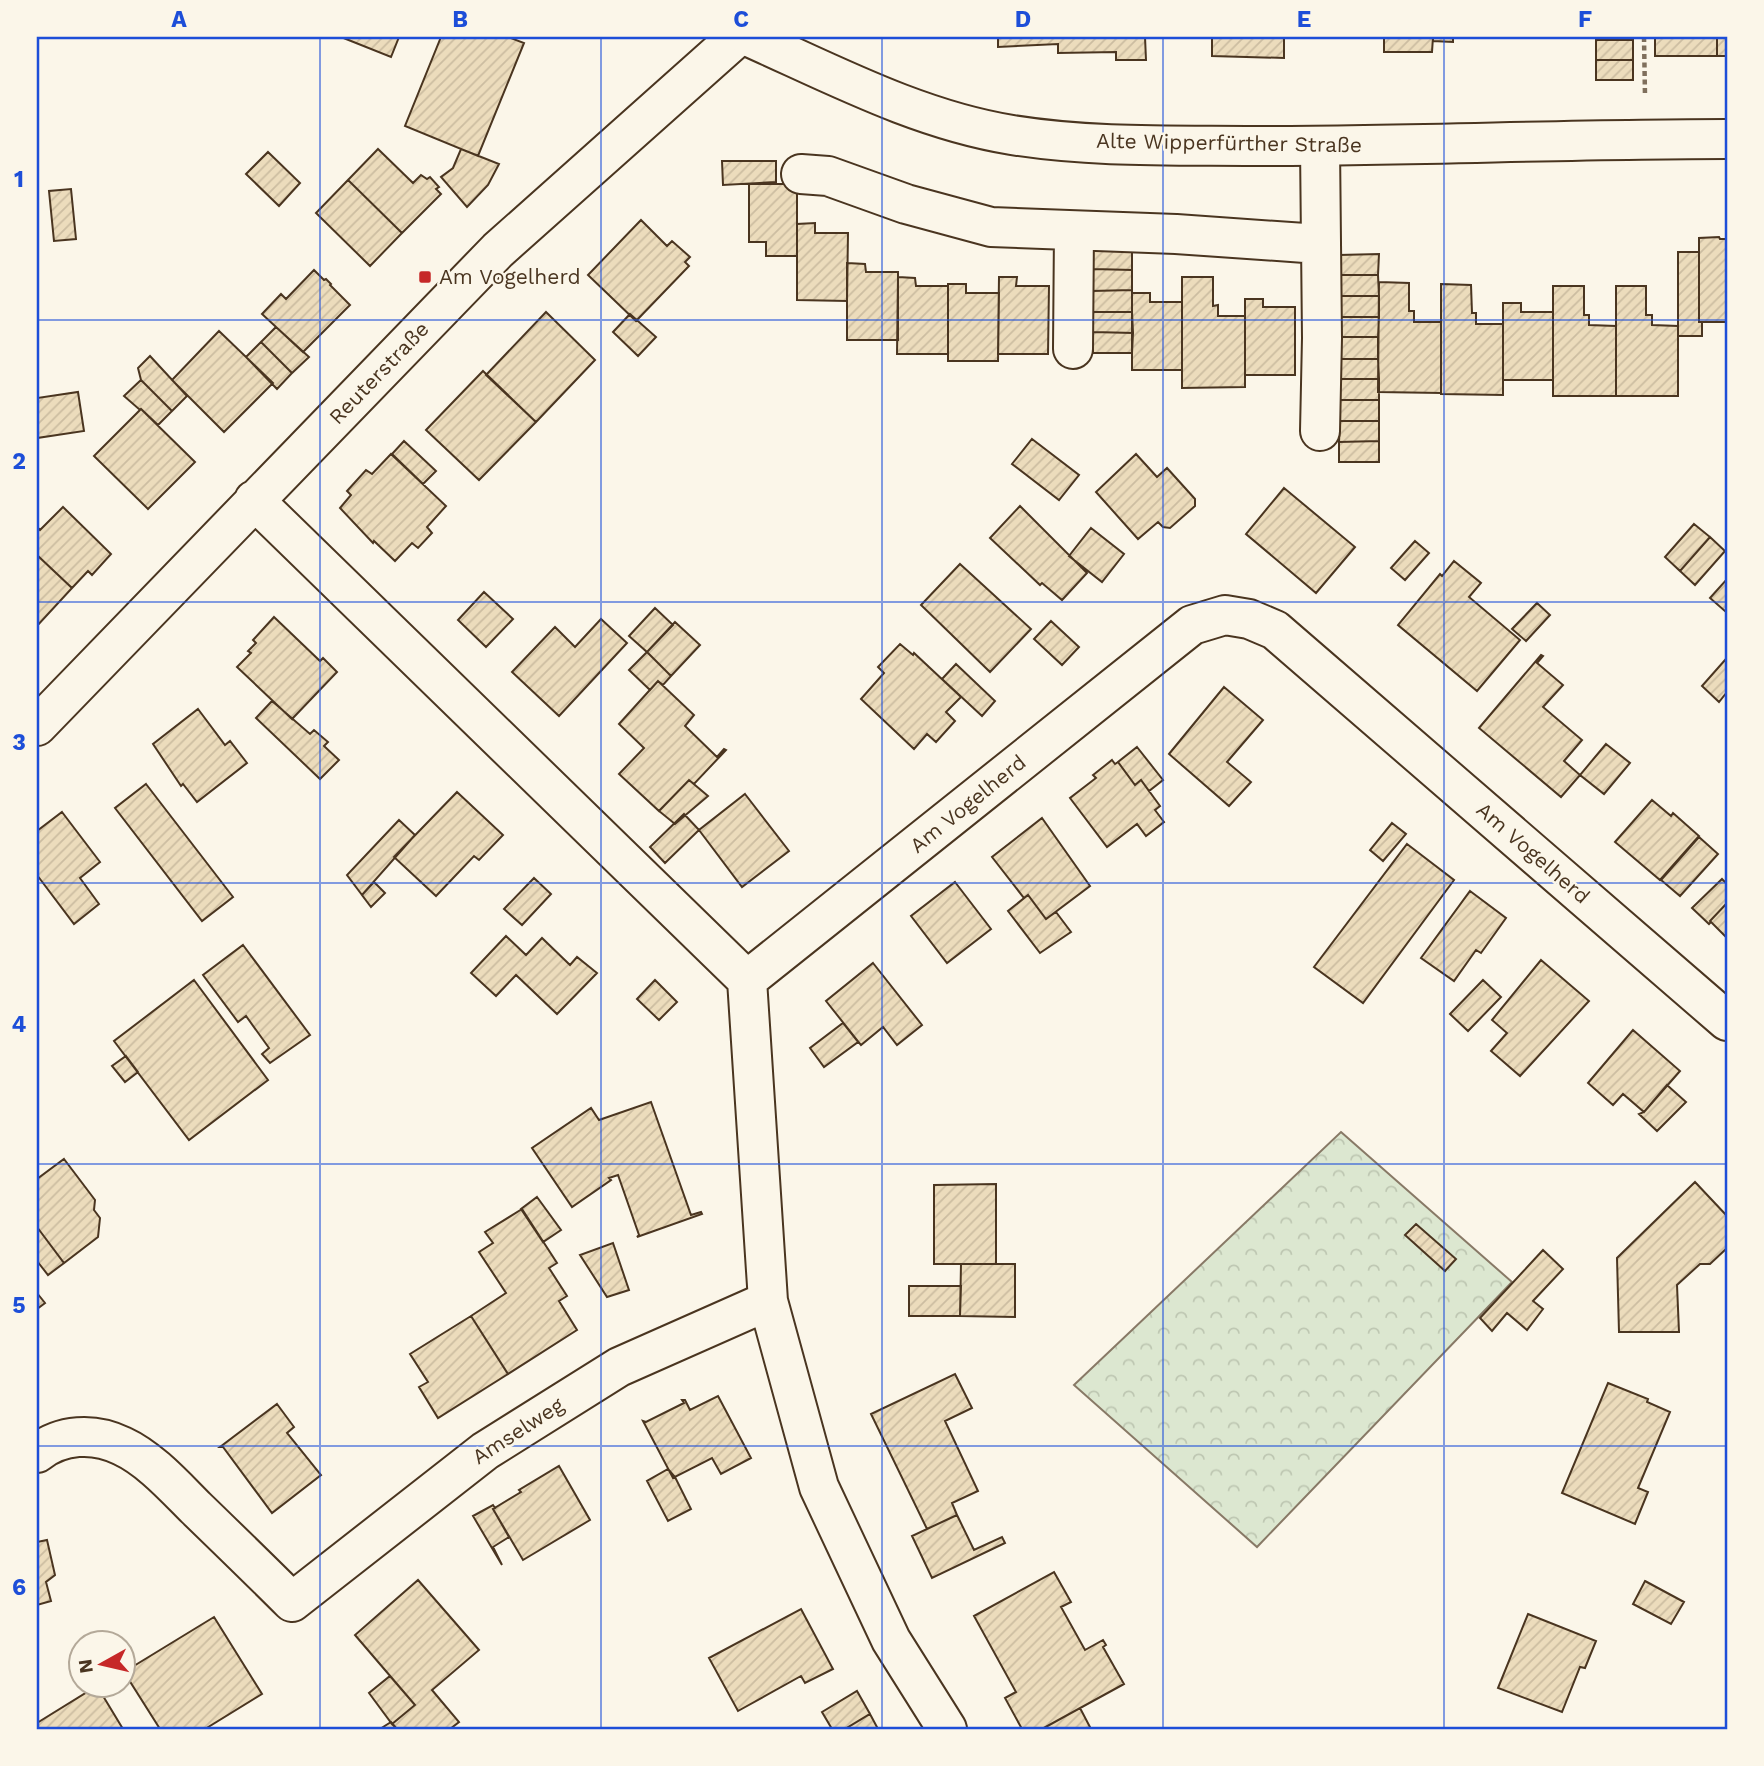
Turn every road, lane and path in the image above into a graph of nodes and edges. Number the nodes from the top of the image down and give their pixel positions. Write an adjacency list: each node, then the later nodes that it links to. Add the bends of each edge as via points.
1 (737, 37): 12 (street, Reuterstraße, via 498,250)
2 (749, 37): 6 (street, Alte Wipperfürther Straße, via 882,97 1011,135 1176,145)
3 (1644, 37): 4 (path)
4 (1646, 139): 5 (street, Alte Wipperfürther Straße); 6 (street, Alte Wipperfürther Straße)
5 (1727, 139)
6 (1320, 146): 9 (street)
7 (801, 174): 8 (street, via 828,176 991,227)
8 (1074, 231): 9 (street); 10 (street)
9 (1319, 243): 11 (street)
10 (1073, 349)
11 (1320, 430)
12 (254, 500): 13 (street, Reuterstraße); 14 (street)
13 (37, 726)
14 (747, 980): 15 (street, Am Vogelherd, via 1192,625 1225,615 1275,630); 16 (street)
15 (1727, 1021)
16 (768, 1301): 17 (street, Amselweg, via 619,1367 485,1451 292,1602 172,1484 121,1445 74,1436 49,1443); 18 (street, via 819,1487 891,1640)
17 (37, 1453)
18 (947, 1729)

